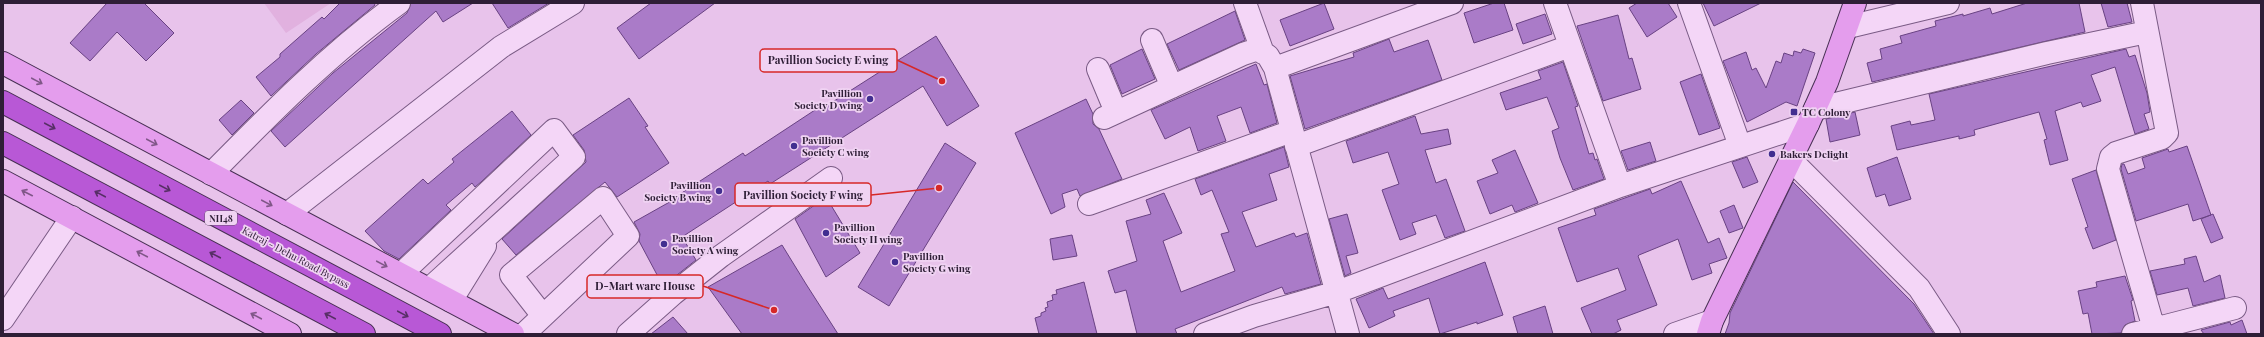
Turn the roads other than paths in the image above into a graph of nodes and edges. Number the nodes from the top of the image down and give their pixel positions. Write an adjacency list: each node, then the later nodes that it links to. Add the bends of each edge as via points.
1 (399, 3): 25 (street, via 369,25 278,106)
2 (573, 3): 30 (street, via 501,48)
3 (1245, 3): 14 (street)
4 (1452, 3): 14 (street)
5 (1555, 3): 13 (street)
6 (1689, 3): 22 (street)
7 (1854, 3): 10 (main road)
8 (1948, 3): 10 (street)
9 (2142, 3): 11 (street)
10 (1848, 27): 19 (main road)
11 (2147, 32): 19 (street, via 2047,53); 39 (street, via 2167,133 2162,138 2116,153 2111,157 2108,169)
12 (1152, 40): 17 (street)
13 (1570, 46): 20 (street); 28 (street)
14 (1269, 60): 17 (street, via 1258,49); 20 (street)
15 (3, 62): 25 (main road, one-way to 25)
16 (1098, 69): 17 (street, via 1110,115)
17 (1172, 86)
18 (3, 102): 43 (highway, Katraj - Dehu Road Bypass / NH48, one-way to 43)
19 (1812, 117): 22 (street); 23 (main road)
20 (1294, 138): 29 (street); 34 (street)
21 (3, 143): 42 (highway, one-way to 21)
22 (1740, 146): 28 (street)
23 (1791, 160): 40 (main road); 50 (street, via 1918,288)
24 (577, 162): 35 (street, via 491,239 476,258 473,268)
25 (211, 174): 30 (main road, one-way to 30)
26 (831, 178): 46 (street, via 720,256)
27 (3, 181): 31 (main road, one-way to 27)
28 (1620, 186): 34 (street)
29 (1089, 204)
30 (287, 214): 32 (main road, one-way to 32)
31 (72, 217): 38 (street); 41 (main road, one-way to 31)
32 (401, 274): 33 (main road); 33 (street, via 554,130 574,157)
33 (428, 289): 35 (main road)
34 (1337, 292): 47 (street, via 1254,316); 48 (street)
35 (451, 301): 44 (main road)
36 (2235, 308): 39 (street)
37 (543, 316): 37 (street, via 628,236 603,198 511,275); 45 (street)
38 (3, 319)
39 (2153, 323): 51 (street)
40 (1710, 327): 49 (street)
41 (290, 334)
42 (364, 334)
43 (440, 334)
44 (513, 334)
45 (524, 334)
46 (628, 334)
47 (1205, 334)
48 (1348, 334)
49 (1675, 334)
50 (1949, 334)
51 (2133, 334)

